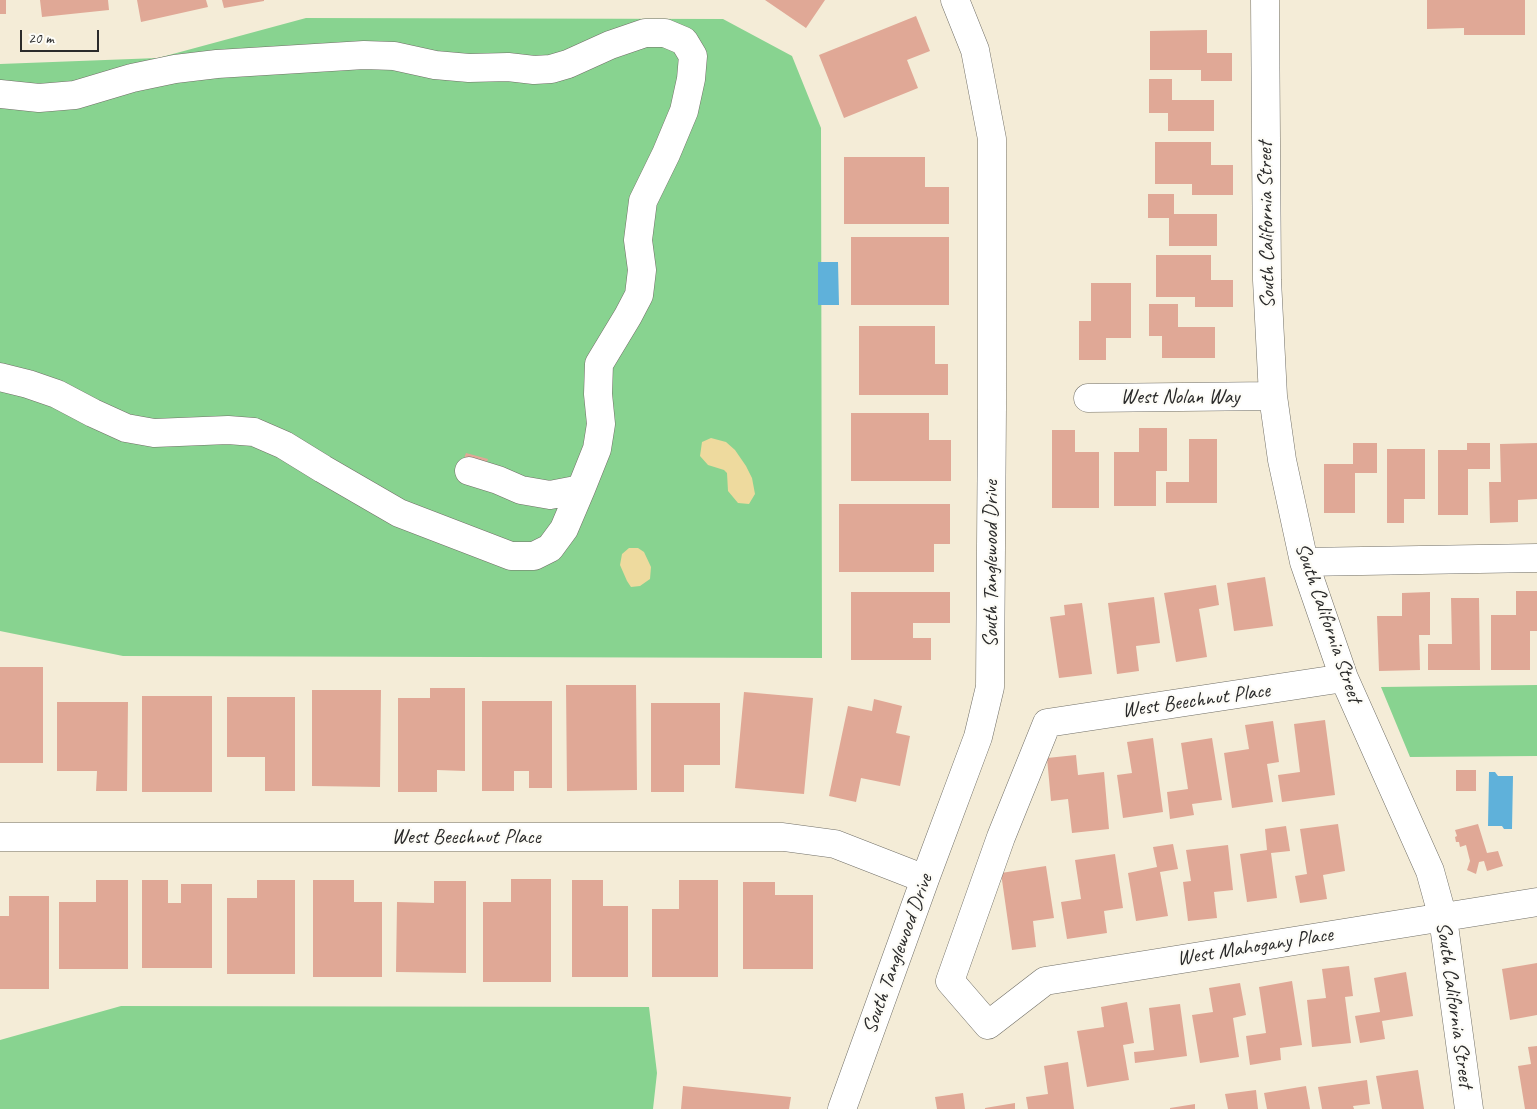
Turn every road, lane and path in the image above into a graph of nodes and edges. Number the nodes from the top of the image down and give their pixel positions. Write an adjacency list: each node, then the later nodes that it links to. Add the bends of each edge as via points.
1 (955, 0): 13 (street, South Tanglewood Drive, via 975,50 992,139 990,687 978,737)
2 (1265, 0): 5 (street, South California Street, via 1267,280)
3 (0, 94): 8 (street, via 39,98 75,95 175,69 364,55 394,56 434,65 534,70 568,64 645,33 665,33 684,41 693,56 684,111 643,201 638,240 642,270 639,295 599,364 601,424 597,449)
4 (0, 376): 8 (street, via 57,394 126,428 154,433 254,432 284,445 399,513 511,556 534,556 550,548 564,530)
5 (1273, 396): 6 (street, West Nolan Way); 10 (street, South California Street, via 1282,460)
6 (1088, 398)
7 (469, 472): 8 (street, via 530,492 550,495)
8 (582, 489)
9 (1537, 558): 10 (street)
10 (1304, 562): 11 (street, South California Street)
11 (1344, 678): 15 (street, South California Street, via 1430,871); 16 (street, West Beechnut Place, via 1047,723 1001,837 950,981)
12 (0, 837): 13 (street, West Beechnut Place, via 783,837 836,844)
13 (925, 879): 17 (street, South Tanglewood Drive)
14 (1537, 902): 15 (street, West Mahogany Place)
15 (1443, 918): 16 (street, West Mahogany Place, via 1045,981); 18 (street, South California Street)
16 (988, 1025)
17 (842, 1109)
18 (1469, 1109)

